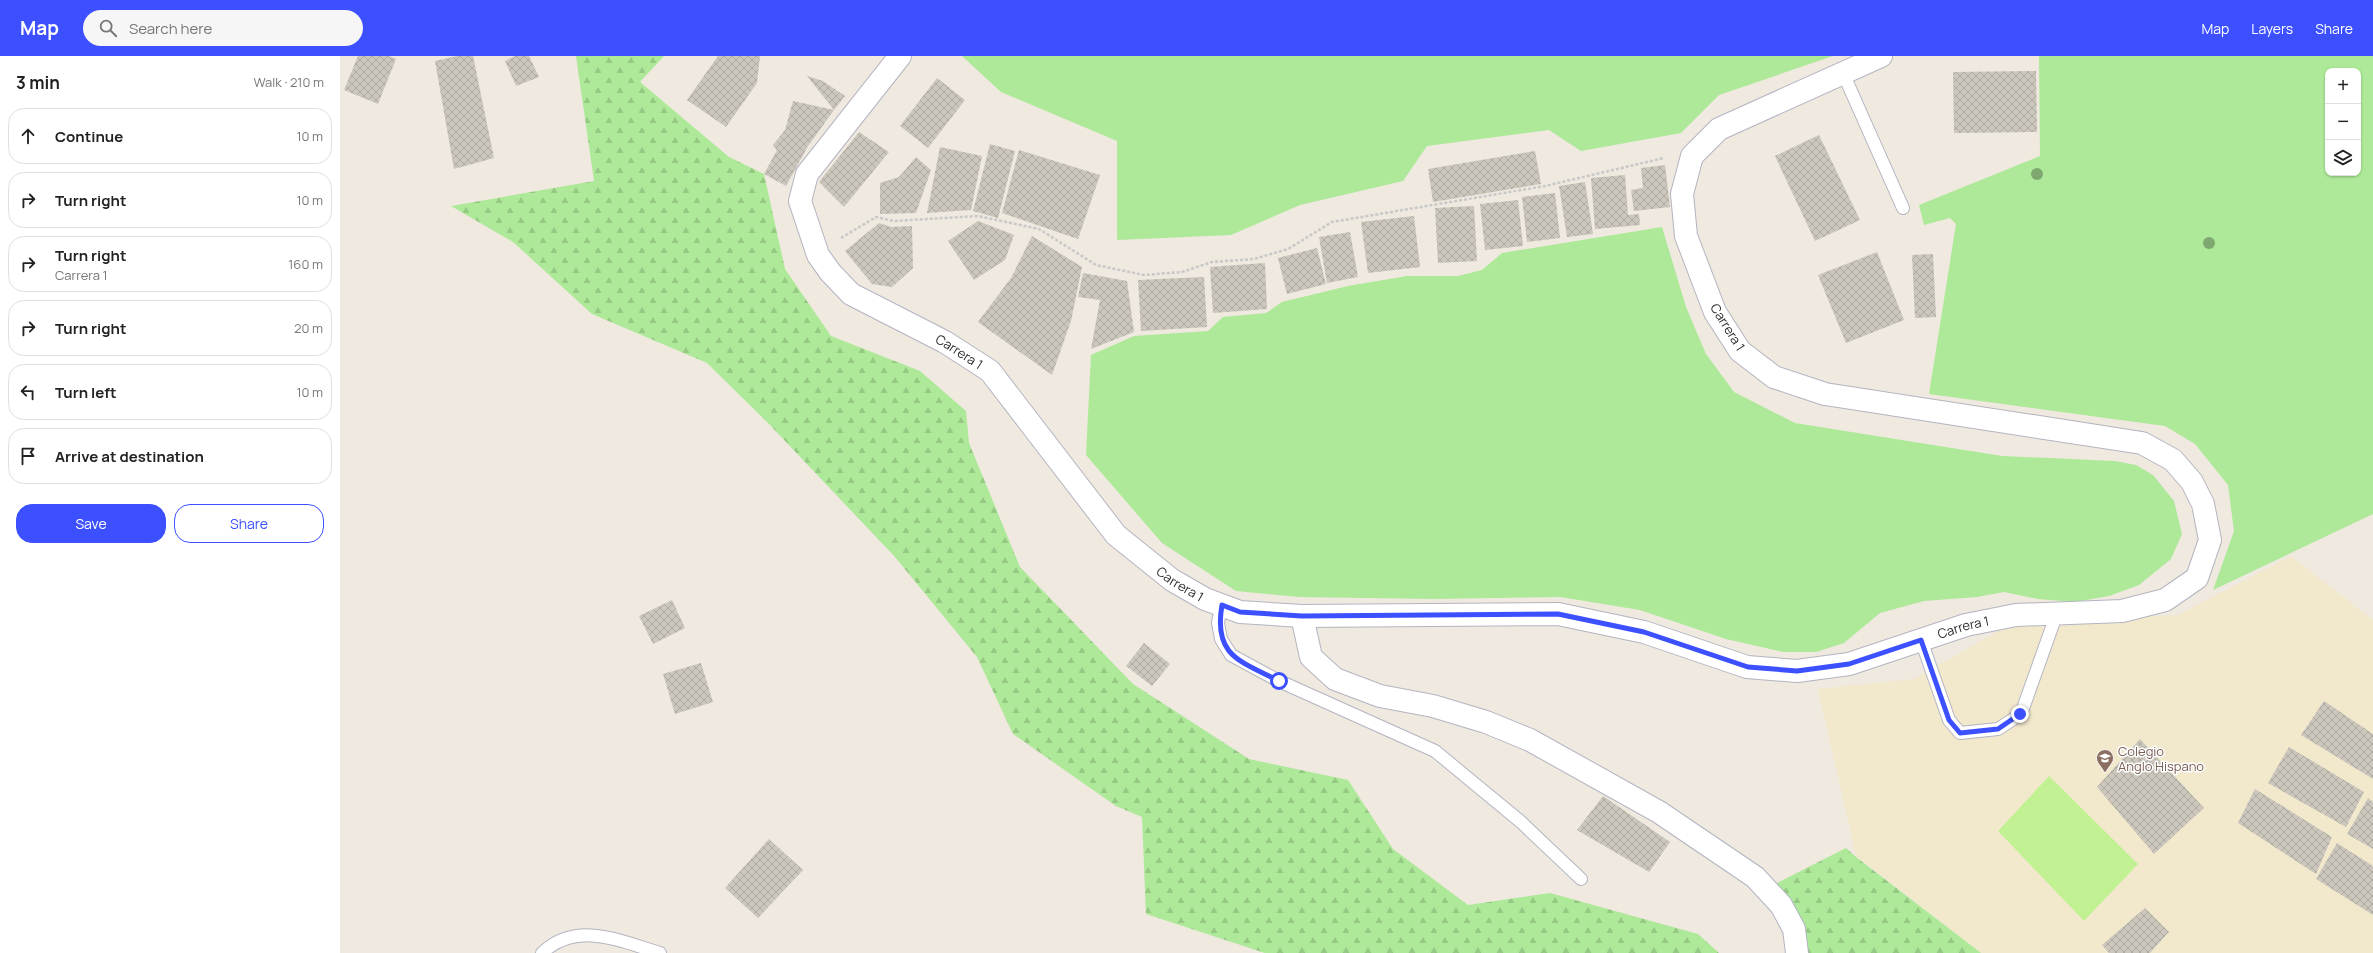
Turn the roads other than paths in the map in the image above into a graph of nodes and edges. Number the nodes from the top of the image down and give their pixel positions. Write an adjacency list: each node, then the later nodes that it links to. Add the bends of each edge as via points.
1 (900, 56): 5 (street, Carrera 1, via 807,174 800,201 818,255 851,294 945,342 990,371 1116,534 1172,580 1205,599)
2 (1880, 56): 3 (street)
3 (1843, 73): 4 (lane); 6 (street, Carrera 1, via 1719,129 1692,156 1682,194 1686,236 1715,312 1740,350 1774,377 1825,394 2142,443 2173,460 2192,482 2203,504 2210,540 2196,578 2165,600 2158,602 2122,611)
4 (1903, 208)
5 (1222, 605): 7 (street, Carrera 1, via 1240,612); 9 (lane, via 1218,623 1230,655 1279,681 1435,751 1521,822)
6 (2057, 613): 8 (street, Carrera 1, via 2016,615 1966,625); 8 (lane, via 2020,714 1998,729 1960,733 1949,720)
7 (1302, 616): 8 (street, Carrera 1, via 1558,614 1644,632 1748,667 1797,671 1849,664); 12 (street, via 1311,657 1335,680 1380,696 1433,706 1486,722 1530,740 1659,812 1742,868 1781,905 1794,929)
8 (1921, 640)
9 (1580, 879)
10 (542, 953): 11 (lane, via 566,938 595,934)
11 (660, 953)
12 (1797, 953)

